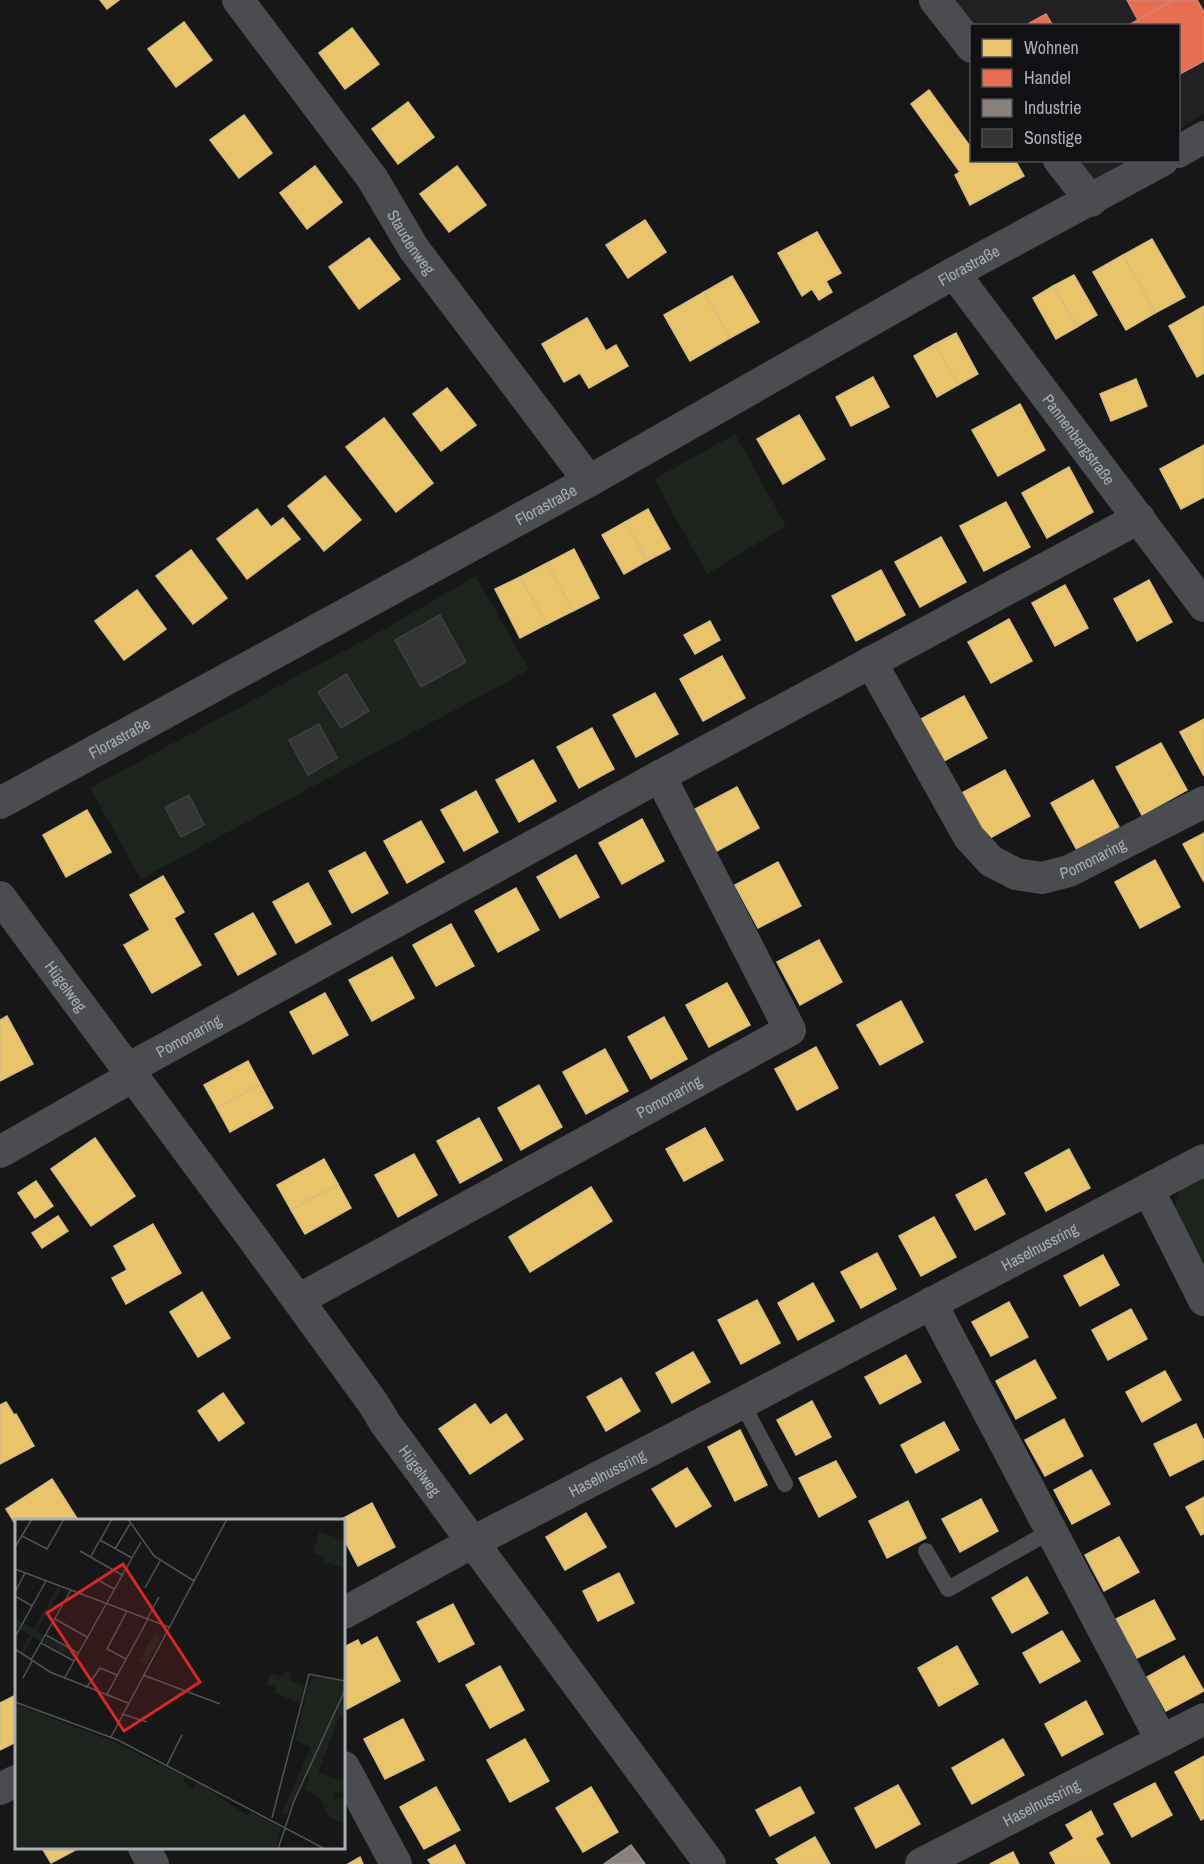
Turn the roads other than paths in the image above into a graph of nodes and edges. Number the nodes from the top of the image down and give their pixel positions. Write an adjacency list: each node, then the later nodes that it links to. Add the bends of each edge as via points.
1 (238, 0): 10 (street, Staudenweg, via 372,178 414,249)
2 (935, 0): 3 (street)
3 (970, 44)
4 (1204, 137): 5 (street)
5 (1180, 151)
6 (1061, 162): 8 (street)
7 (1159, 162): 8 (street, Florastraße)
8 (1090, 201): 9 (street, Florastraße)
9 (954, 273): 10 (street, Florastraße); 11 (street, Pannenbergstraße)
10 (589, 482): 16 (street, Florastraße)
11 (1139, 518): 12 (street, Pannenbergstraße); 13 (street, Pomonaring)
12 (1204, 606)
13 (871, 662): 14 (street, Pomonaring); 15 (street, Pomonaring, via 969,837 991,861 1016,874 1042,878 1069,871)
14 (660, 776): 18 (street, Pomonaring); 22 (street, Pomonaring, via 790,1030)
15 (1204, 802)
16 (0, 803)
17 (0, 897): 18 (street, Hügelweg)
18 (130, 1073): 19 (street); 22 (street, Hügelweg)
19 (0, 1152)
20 (1204, 1160): 21 (street, Haselnussring)
21 (1148, 1189): 23 (street); 24 (street, Haselnussring)
22 (298, 1300): 28 (street, Hügelweg)
23 (1204, 1300)
24 (931, 1303): 25 (street, Haselnussring); 27 (street)
25 (742, 1403): 26 (lane); 28 (street, Haselnussring)
26 (785, 1484)
27 (1051, 1531): 29 (lane, via 948,1589); 32 (street)
28 (473, 1542): 30 (street, Haselnussring); 39 (street, Hügelweg)
29 (926, 1551)
30 (345, 1612)
31 (1204, 1719): 32 (street, Haselnussring)
32 (1161, 1741): 40 (street, Haselnussring)
33 (345, 1769): 38 (street)
34 (15, 1781): 35 (street)
35 (0, 1789)
36 (145, 1849): 37 (street)
37 (153, 1864)
38 (396, 1864)
39 (710, 1864)
40 (921, 1864)

